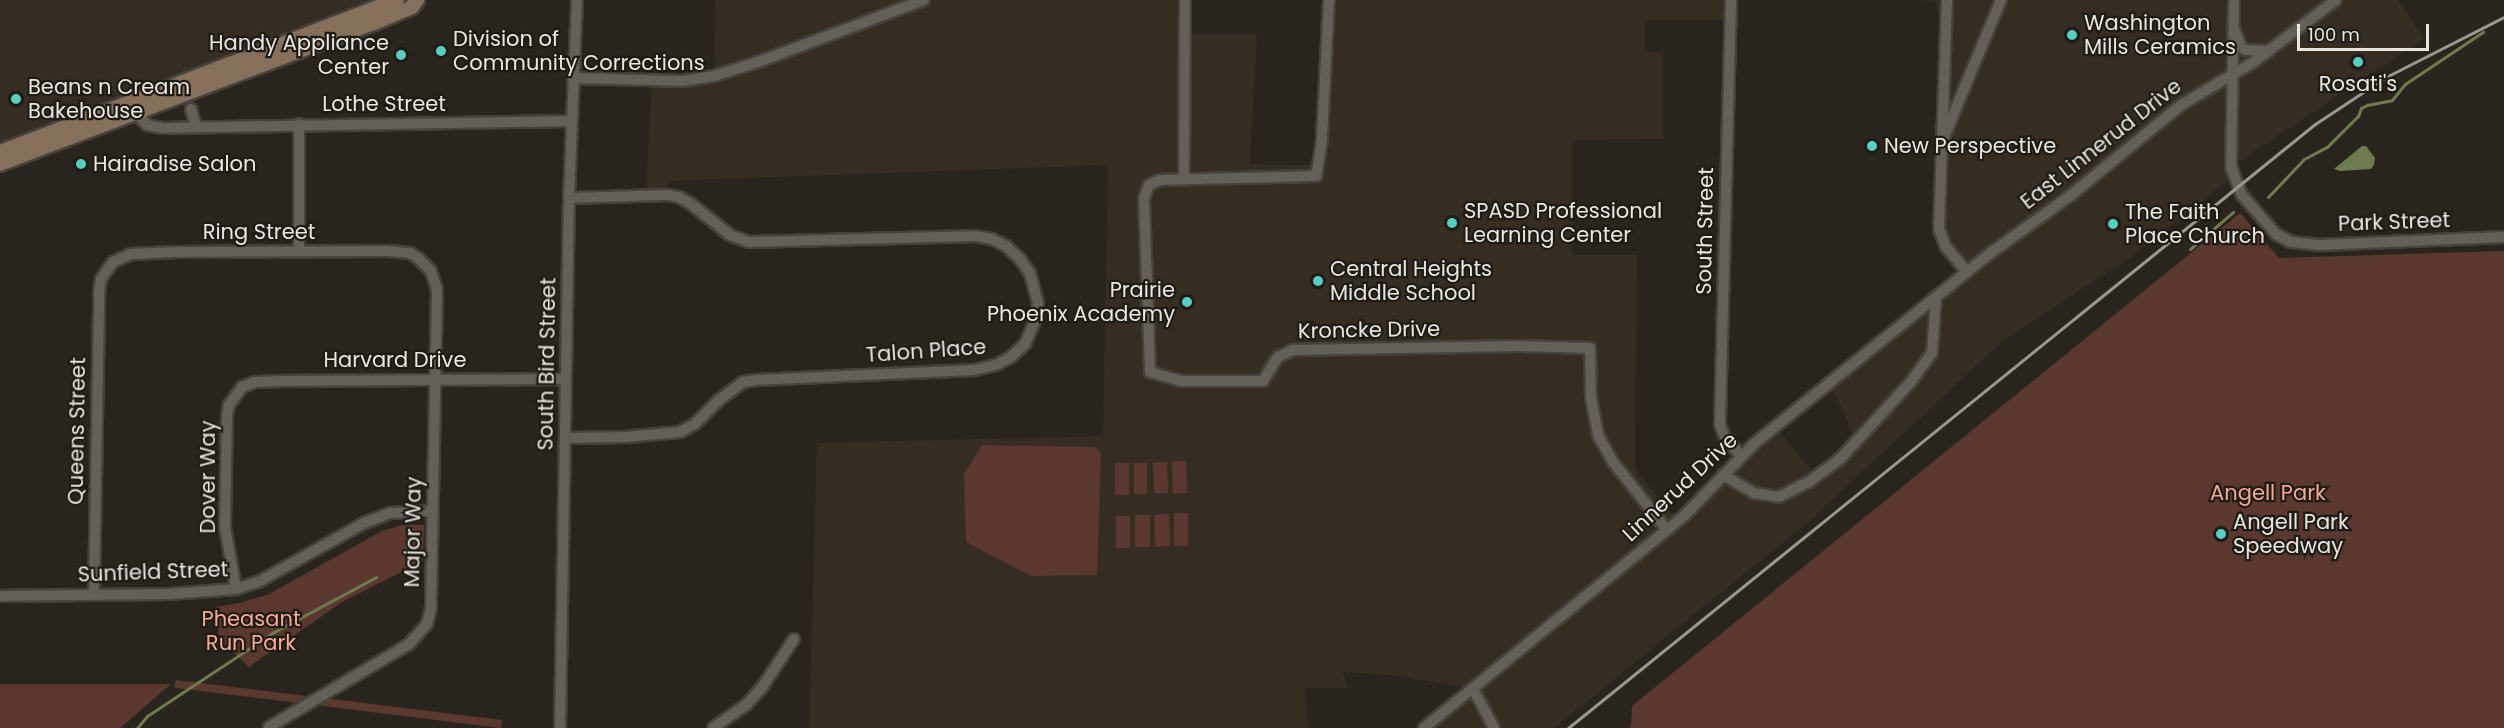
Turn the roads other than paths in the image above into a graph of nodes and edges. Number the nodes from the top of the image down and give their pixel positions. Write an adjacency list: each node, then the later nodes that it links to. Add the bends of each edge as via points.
1 (397, 0): 22 (main road)
2 (417, 0): 17 (main road, via 412,7 374,23)
3 (577, 0): 15 (street, South Bird Street)
4 (924, 0): 15 (street, via 714,76 682,81)
5 (1185, 0): 24 (street)
6 (1329, 0): 24 (street, Kroncke Drive, via 1322,140 1316,176)
7 (1731, 0): 36 (street, South Street, via 1720,425 1726,440)
8 (1947, 0): 21 (street)
9 (2001, 0): 21 (street)
10 (2234, 0): 12 (street)
11 (2336, 0): 13 (street, East Linnerud Drive)
12 (2233, 26): 13 (street, via 2241,47); 14 (street)
13 (2267, 51): 14 (street, East Linnerud Drive)
14 (2231, 76): 26 (street, Park Street, via 2229,148 2233,177 2252,208 2286,240 2318,245); 30 (street, East Linnerud Drive, via 2181,105 2070,196)
15 (573, 78): 18 (street, South Bird Street)
16 (191, 109): 20 (street)
17 (136, 113): 20 (street, Lothe Street, via 151,126); 23 (main road)
18 (571, 121): 19 (street, Lothe Street); 25 (street, South Bird Street)
19 (300, 124): 20 (street, Lothe Street); 27 (street)
20 (196, 126)
21 (1942, 143): 30 (street, via 1939,230 1946,247)
22 (0, 152)
23 (0, 164)
24 (1184, 178): 39 (street, Kroncke Drive, via 1149,184 1144,198 1148,365 1152,374 1184,381 1263,381 1278,357 1293,350 1590,348 1591,398 1598,435 1613,462)
25 (569, 198): 32 (street, South Bird Street); 35 (street, Talon Place, via 679,197 730,236 749,242 975,236 992,239 1006,246 1025,266 1037,291 1038,303 1025,344 996,365 974,370 743,382 695,424 680,432)
26 (2504, 237)
27 (299, 251): 28 (street, Ring Street, via 394,251); 29 (street, Ring Street, via 144,253 119,258)
28 (417, 257): 33 (street, Major Way, via 431,271 437,290)
29 (106, 270): 41 (street, Queens Street, via 99,294)
30 (1966, 272): 31 (street, East Linnerud Drive)
31 (1936, 298): 36 (street, Linnerud Drive); 37 (street, via 1932,353 1910,383 1840,459 1809,482 1779,497 1754,493)
32 (566, 379): 33 (street, Harvard Drive); 35 (street, South Bird Street)
33 (436, 380): 34 (street, Harvard Drive, via 255,382 243,387); 38 (street, Major Way)
34 (232, 400): 40 (street, Dover Way, via 227,415 225,527)
35 (565, 438): 46 (street, South Bird Street)
36 (1742, 455): 37 (street, Linnerud Drive)
37 (1723, 475): 39 (street, Linnerud Drive)
38 (434, 511): 40 (street, Sunfield Street, via 390,513 364,523 260,581); 45 (street, Major Way, via 431,608 421,634)
39 (1667, 530): 44 (street, Linnerud Drive)
40 (236, 589): 41 (street, Sunfield Street)
41 (94, 594): 42 (street, Sunfield Street)
42 (0, 596)
43 (794, 639): 47 (street, via 763,687 747,704)
44 (1473, 689): 48 (street, Linnerud Drive); 49 (street)
45 (269, 727)
46 (560, 728)
47 (713, 728)
48 (1424, 728)
49 (1494, 728)

